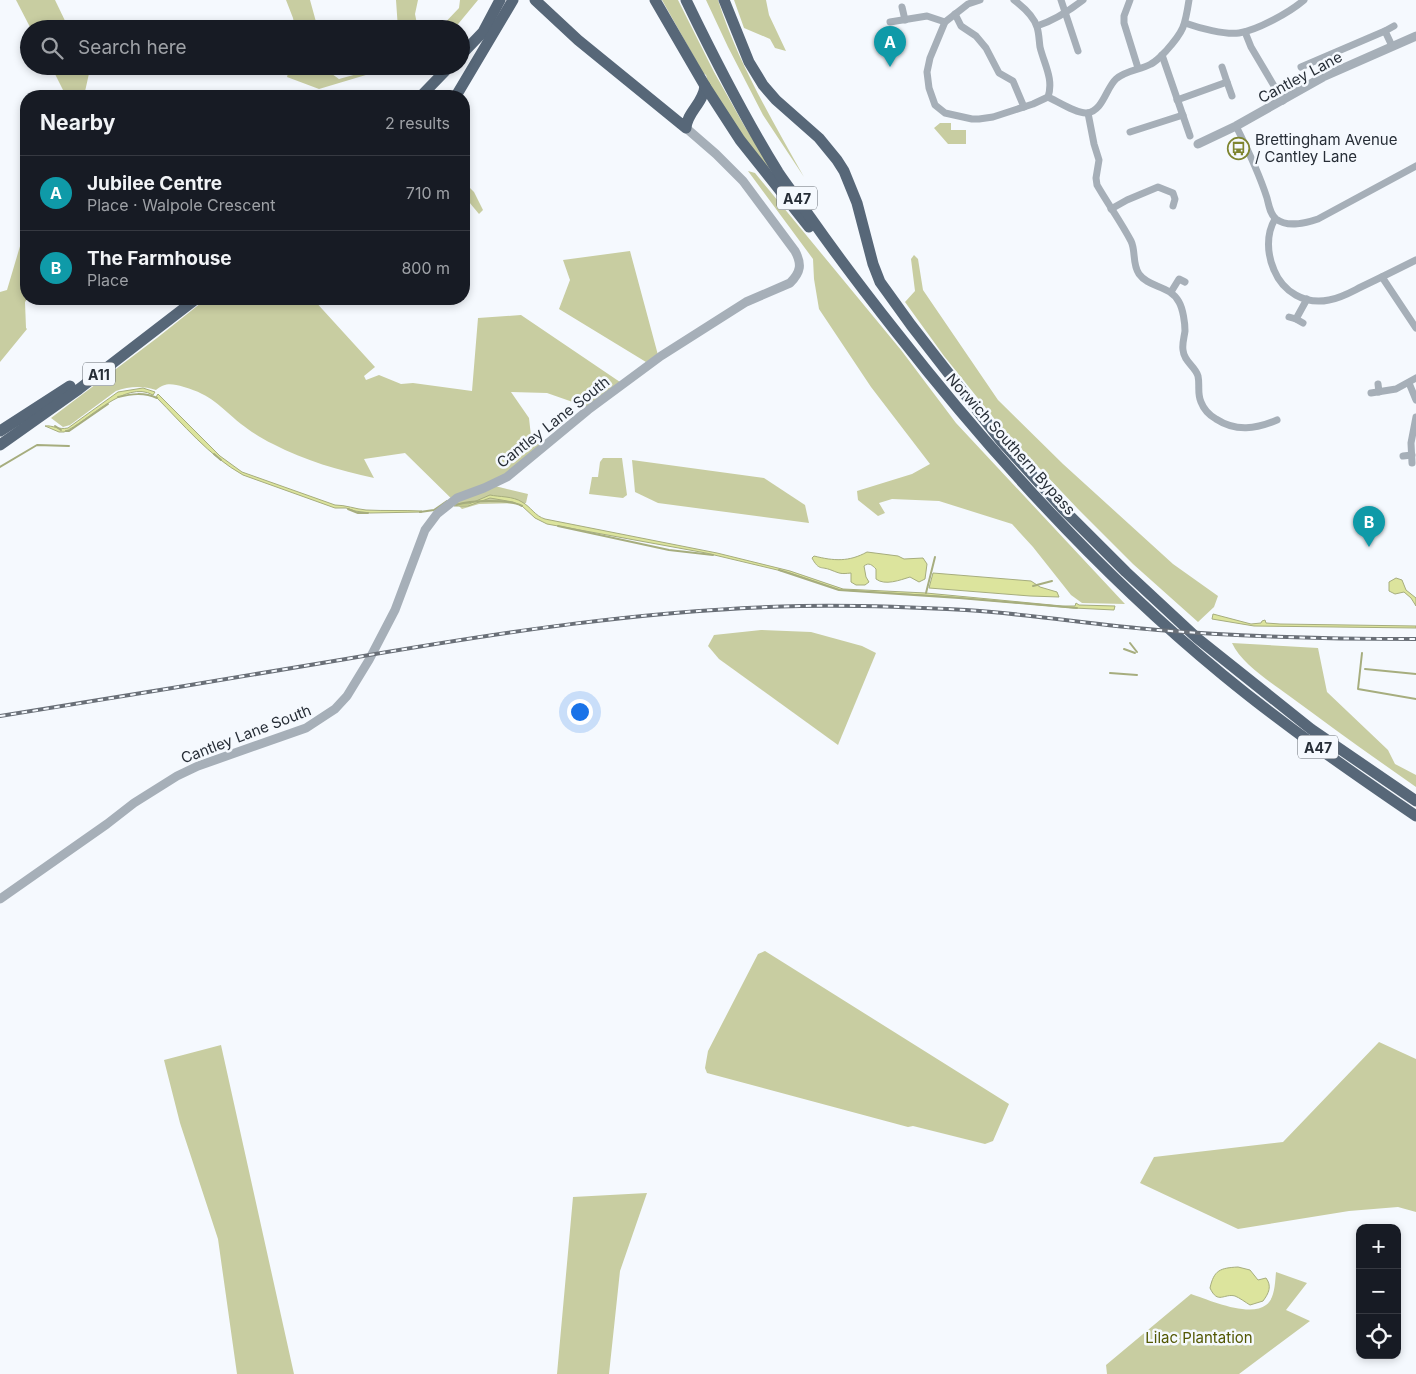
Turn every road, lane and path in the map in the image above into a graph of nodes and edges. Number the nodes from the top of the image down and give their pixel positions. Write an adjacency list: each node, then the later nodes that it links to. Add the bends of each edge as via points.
1 (500, 0): 26 (highway, via 483,32)
2 (513, 0): 33 (highway)
3 (535, 0): 48 (highway, via 578,40)
4 (656, 0): 37 (highway, A47)
5 (686, 0): 66 (highway, Norwich Southern Bypass / A47, via 719,68 778,172 852,276)
6 (724, 0): 75 (highway, A47, via 749,62 763,85 818,138 844,171 857,203 875,270 885,290 1002,442 1062,508 1197,638 1311,729)
7 (980, 0): 16 (street)
8 (1014, 0): 21 (street)
9 (1061, 0): 15 (street)
10 (1084, 0): 15 (street)
11 (1130, 0): 32 (street, via 1124,24)
12 (1189, 0): 20 (street)
13 (1304, 0): 24 (street, via 1292,10)
14 (902, 7): 17 (street)
15 (1065, 13): 21 (street); 28 (street)
16 (955, 14): 19 (street); 44 (street, via 961,26 986,48 999,73 1013,81)
17 (904, 20): 18 (street); 19 (street, via 928,16)
18 (890, 22)
19 (945, 22): 44 (street, via 927,72 936,105 945,113 972,119 993,117)
20 (1186, 23): 24 (street, via 1232,33); 29 (street)
21 (1037, 26): 41 (street, via 1050,77)
22 (1394, 26): 23 (street)
23 (1385, 31): 27 (street); 31 (street)
24 (1245, 32): 43 (street)
25 (1416, 36): 27 (street, Cantley Lane)
26 (470, 46)
27 (1392, 46): 43 (street, Cantley Lane, via 1323,77)
28 (1078, 51)
29 (1162, 55): 32 (street, via 1151,64); 42 (street)
30 (1222, 67): 36 (street)
31 (1301, 67)
32 (1138, 68): 45 (street, via 1118,77 1101,103)
33 (470, 72)
34 (441, 75): 38 (highway)
35 (468, 75): 39 (highway)
36 (1227, 82): 40 (street); 42 (street)
37 (704, 86): 48 (highway, via 702,98); 66 (highway, A47, via 774,185)
38 (427, 90)
39 (460, 90)
40 (1232, 96)
41 (1048, 97): 44 (street); 45 (street)
42 (1177, 100): 46 (street)
43 (1283, 101): 47 (street, Cantley Lane)
44 (1024, 106)
45 (1088, 113): 54 (street, via 1099,160 1096,178)
46 (1183, 115): 49 (street); 50 (street)
47 (1236, 126): 51 (street, Cantley Lane); 55 (street)
48 (686, 128): 77 (street, Cantley Lane South, via 729,166 795,251 800,260 798,274 790,283 746,302 661,356 588,410 508,477 457,498 437,514 425,530 395,610 374,651 336,709 306,728 177,776)
49 (1130, 132)
50 (1190, 136)
51 (1198, 144)
52 (1416, 166): 55 (street, via 1318,219 1292,224)
53 (1173, 206): 54 (street, via 1173,193 1158,187)
54 (1111, 209): 59 (street, via 1132,243 1140,274 1145,280)
55 (1275, 219): 60 (street, via 1268,250 1273,269 1285,289)
56 (1416, 260): 57 (street)
57 (1382, 277): 60 (street, via 1328,301); 64 (street)
58 (1179, 279): 59 (street)
59 (1171, 292): 71 (street, via 1181,306 1185,330 1182,343 1184,357 1198,375 1198,394 1206,412 1226,425 1238,428 1259,427)
60 (1307, 299): 63 (street, via 1292,318)
61 (179, 305): 72 (highway, A11, via 73,385)
62 (188, 305): 73 (highway, A11)
63 (1304, 323)
64 (1416, 328)
65 (1416, 378): 67 (street)
66 (933, 379): 76 (highway, Norwich Southern Bypass / A47, via 1063,526 1136,599 1283,723)
67 (1409, 383): 68 (street, via 1396,389 1379,388); 69 (street)
68 (1371, 393)
69 (1416, 400)
70 (1416, 417): 74 (street, via 1411,443 1412,459)
71 (1278, 420)
72 (0, 431)
73 (0, 445)
74 (1403, 456)
75 (1416, 801)
76 (1416, 816)
77 (0, 899)

